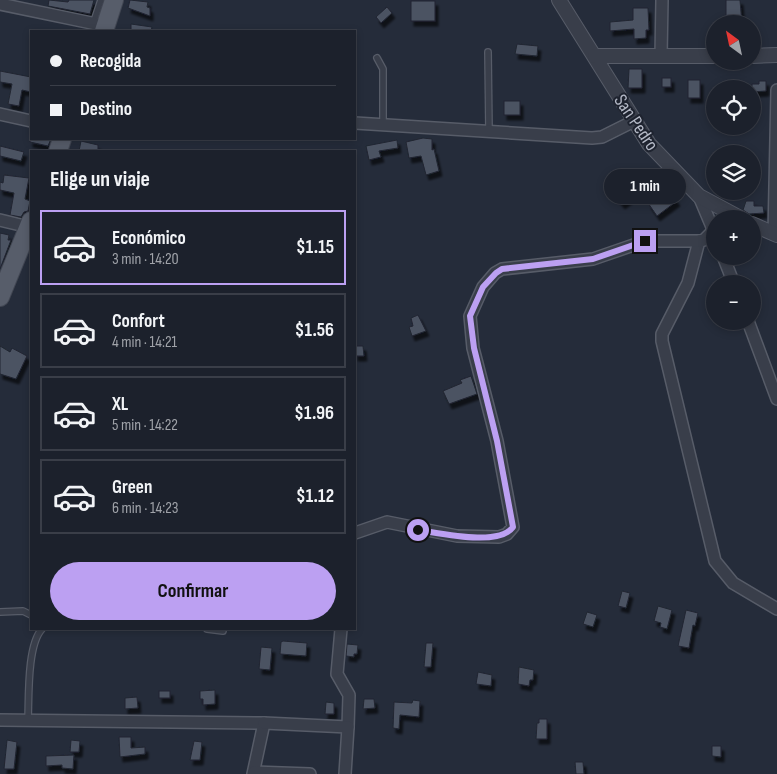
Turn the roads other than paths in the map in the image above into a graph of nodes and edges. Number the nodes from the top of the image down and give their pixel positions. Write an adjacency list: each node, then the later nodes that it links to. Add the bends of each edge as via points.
1 (101, 0): 6 (lane)
2 (114, 0): 6 (main road)
3 (559, 0): 8 (street, San Pedro)
4 (662, 0): 9 (street)
5 (0, 4): 6 (street)
6 (101, 27)
7 (488, 52): 20 (lane)
8 (595, 56): 9 (street); 17 (street, San Pedro)
9 (661, 56): 10 (street)
10 (706, 56)
11 (761, 56): 12 (street)
12 (777, 56)
13 (377, 58): 19 (lane, via 383,69)
14 (777, 90): 27 (street)
15 (0, 114): 16 (street)
16 (30, 121)
17 (634, 121): 20 (street, via 592,138); 21 (street, San Pedro, via 649,144)
18 (356, 123): 19 (street)
19 (383, 124): 20 (street)
20 (489, 131)
21 (699, 196): 22 (street, San Pedro); 23 (street)
22 (718, 210)
23 (706, 211)
24 (0, 220): 25 (street)
25 (30, 224): 30 (main road)
26 (761, 228): 27 (street)
27 (776, 234)
28 (706, 238): 29 (street)
29 (698, 242): 33 (street, via 645,241 593,259 502,269 496,273 483,287 470,316 513,527 498,537 458,536 387,522); 34 (street, via 688,284 662,334 662,341 715,561 733,583)
30 (0, 296)
31 (751, 330): 32 (street)
32 (777, 399)
33 (356, 533)
34 (777, 609)
35 (0, 612): 36 (lane)
36 (30, 614)
37 (41, 630): 42 (lane, via 35,642 31,665)
38 (215, 630): 40 (lane)
39 (341, 630): 44 (street, via 337,674 348,695)
40 (223, 631)
41 (0, 720): 42 (street)
42 (28, 720): 43 (street)
43 (264, 723): 44 (street); 45 (street)
44 (348, 727): 47 (street)
45 (253, 773): 46 (street)
46 (310, 774)
47 (345, 774)

